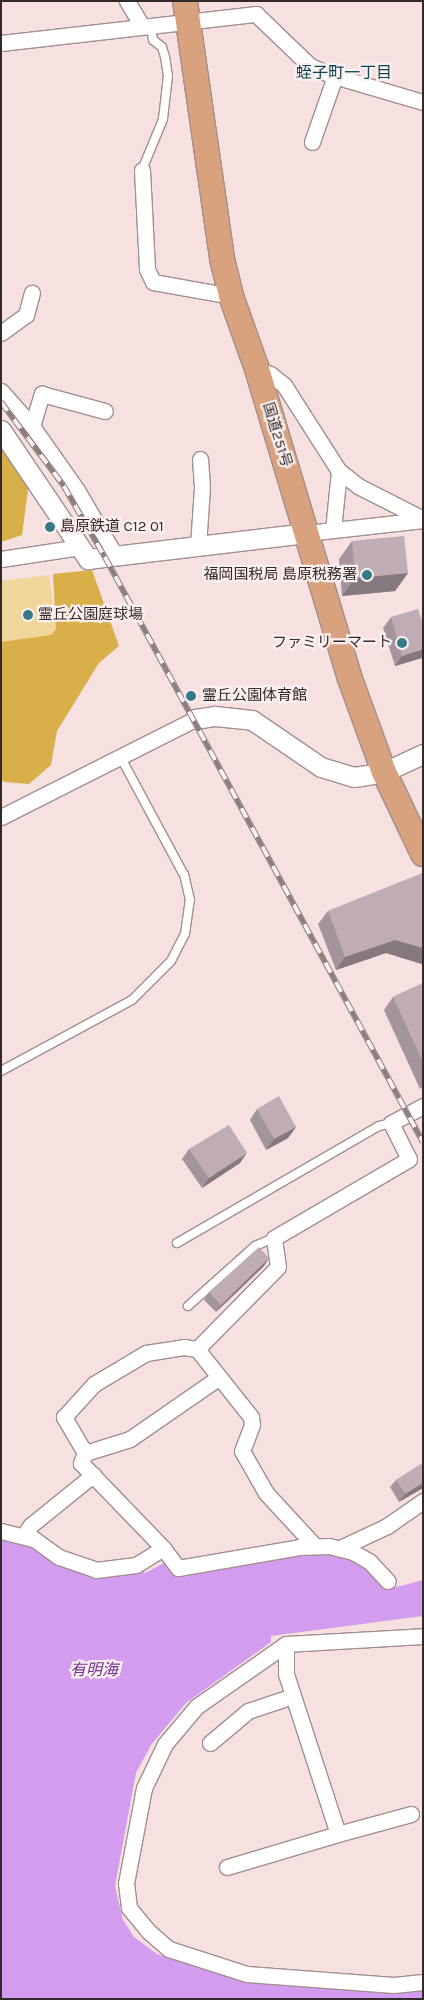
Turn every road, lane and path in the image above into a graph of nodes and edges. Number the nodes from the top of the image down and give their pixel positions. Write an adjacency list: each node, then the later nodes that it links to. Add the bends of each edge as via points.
1 (127, 1): 4 (street)
2 (257, 8): 3 (street); 6 (street, via 310,66)
3 (186, 12): 4 (street); 11 (highway, 国道251号, via 222,259)
4 (146, 26): 5 (street); 9 (lane, via 153,40 162,47 168,76 163,118)
5 (1, 43)
6 (335, 76): 7 (street); 8 (street)
7 (422, 100)
8 (312, 142)
9 (142, 170): 11 (street, via 147,269 153,282)
10 (32, 293): 12 (street, via 26,315)
11 (231, 296): 15 (highway, 国道251号)
12 (19, 320): 13 (street); 14 (street)
13 (34, 325)
14 (1, 333)
15 (257, 369): 21 (street, via 284,385); 24 (highway, 国道251号)
16 (1, 391): 18 (street)
17 (105, 411): 18 (street, via 42,394)
18 (32, 426): 27 (street, via 77,490)
19 (1, 430): 26 (street)
20 (200, 459): 25 (street, via 202,487)
21 (339, 471): 22 (street, via 358,486); 23 (street)
22 (423, 520): 23 (street)
23 (333, 530): 24 (street)
24 (307, 532): 25 (street); 32 (highway, 国道251号, via 349,676)
25 (198, 546): 27 (street)
26 (80, 547): 27 (street, via 88,559); 28 (street)
27 (115, 556)
28 (1, 559)
29 (195, 720): 31 (street); 32 (street, via 215,716 252,720 321,767 354,777)
30 (423, 754): 32 (street)
31 (120, 756): 33 (street); 35 (lane, via 184,875 190,906 185,934 171,961 132,1000)
32 (384, 772): 34 (highway, 国道251号)
33 (1, 817)
34 (423, 854)
35 (1, 1071)
36 (423, 1106): 37 (street)
37 (390, 1123): 38 (street, via 410,1159); 39 (lane, via 379,1126)
38 (274, 1238): 40 (lane, via 255,1246); 41 (street, via 278,1267)
39 (177, 1243)
40 (188, 1306)
41 (196, 1349): 42 (street); 43 (street, via 184,1347 146,1353 94,1384 64,1417)
42 (218, 1378): 43 (street, via 130,1439); 48 (street, via 252,1422 242,1448 266,1493)
43 (84, 1452): 44 (street, via 81,1463)
44 (94, 1475): 47 (street, via 31,1525); 49 (street)
45 (423, 1501): 50 (street, via 387,1526)
46 (1, 1531): 47 (street)
47 (24, 1535): 49 (street, via 59,1557 96,1570 136,1565)
48 (315, 1546): 49 (street, via 178,1568); 50 (street)
49 (164, 1548)
50 (340, 1548): 51 (street, via 370,1562)
51 (388, 1581)
52 (423, 1636): 53 (street)
53 (286, 1644): 54 (street, via 286,1674); 59 (street, via 197,1706 165,1744 144,1788 126,1884 129,1908 169,1949 247,1974 394,1985)
54 (293, 1696): 55 (street, via 248,1711); 57 (street)
55 (210, 1743)
56 (411, 1814): 57 (street)
57 (338, 1834): 58 (street)
58 (226, 1867)
59 (423, 1982)

